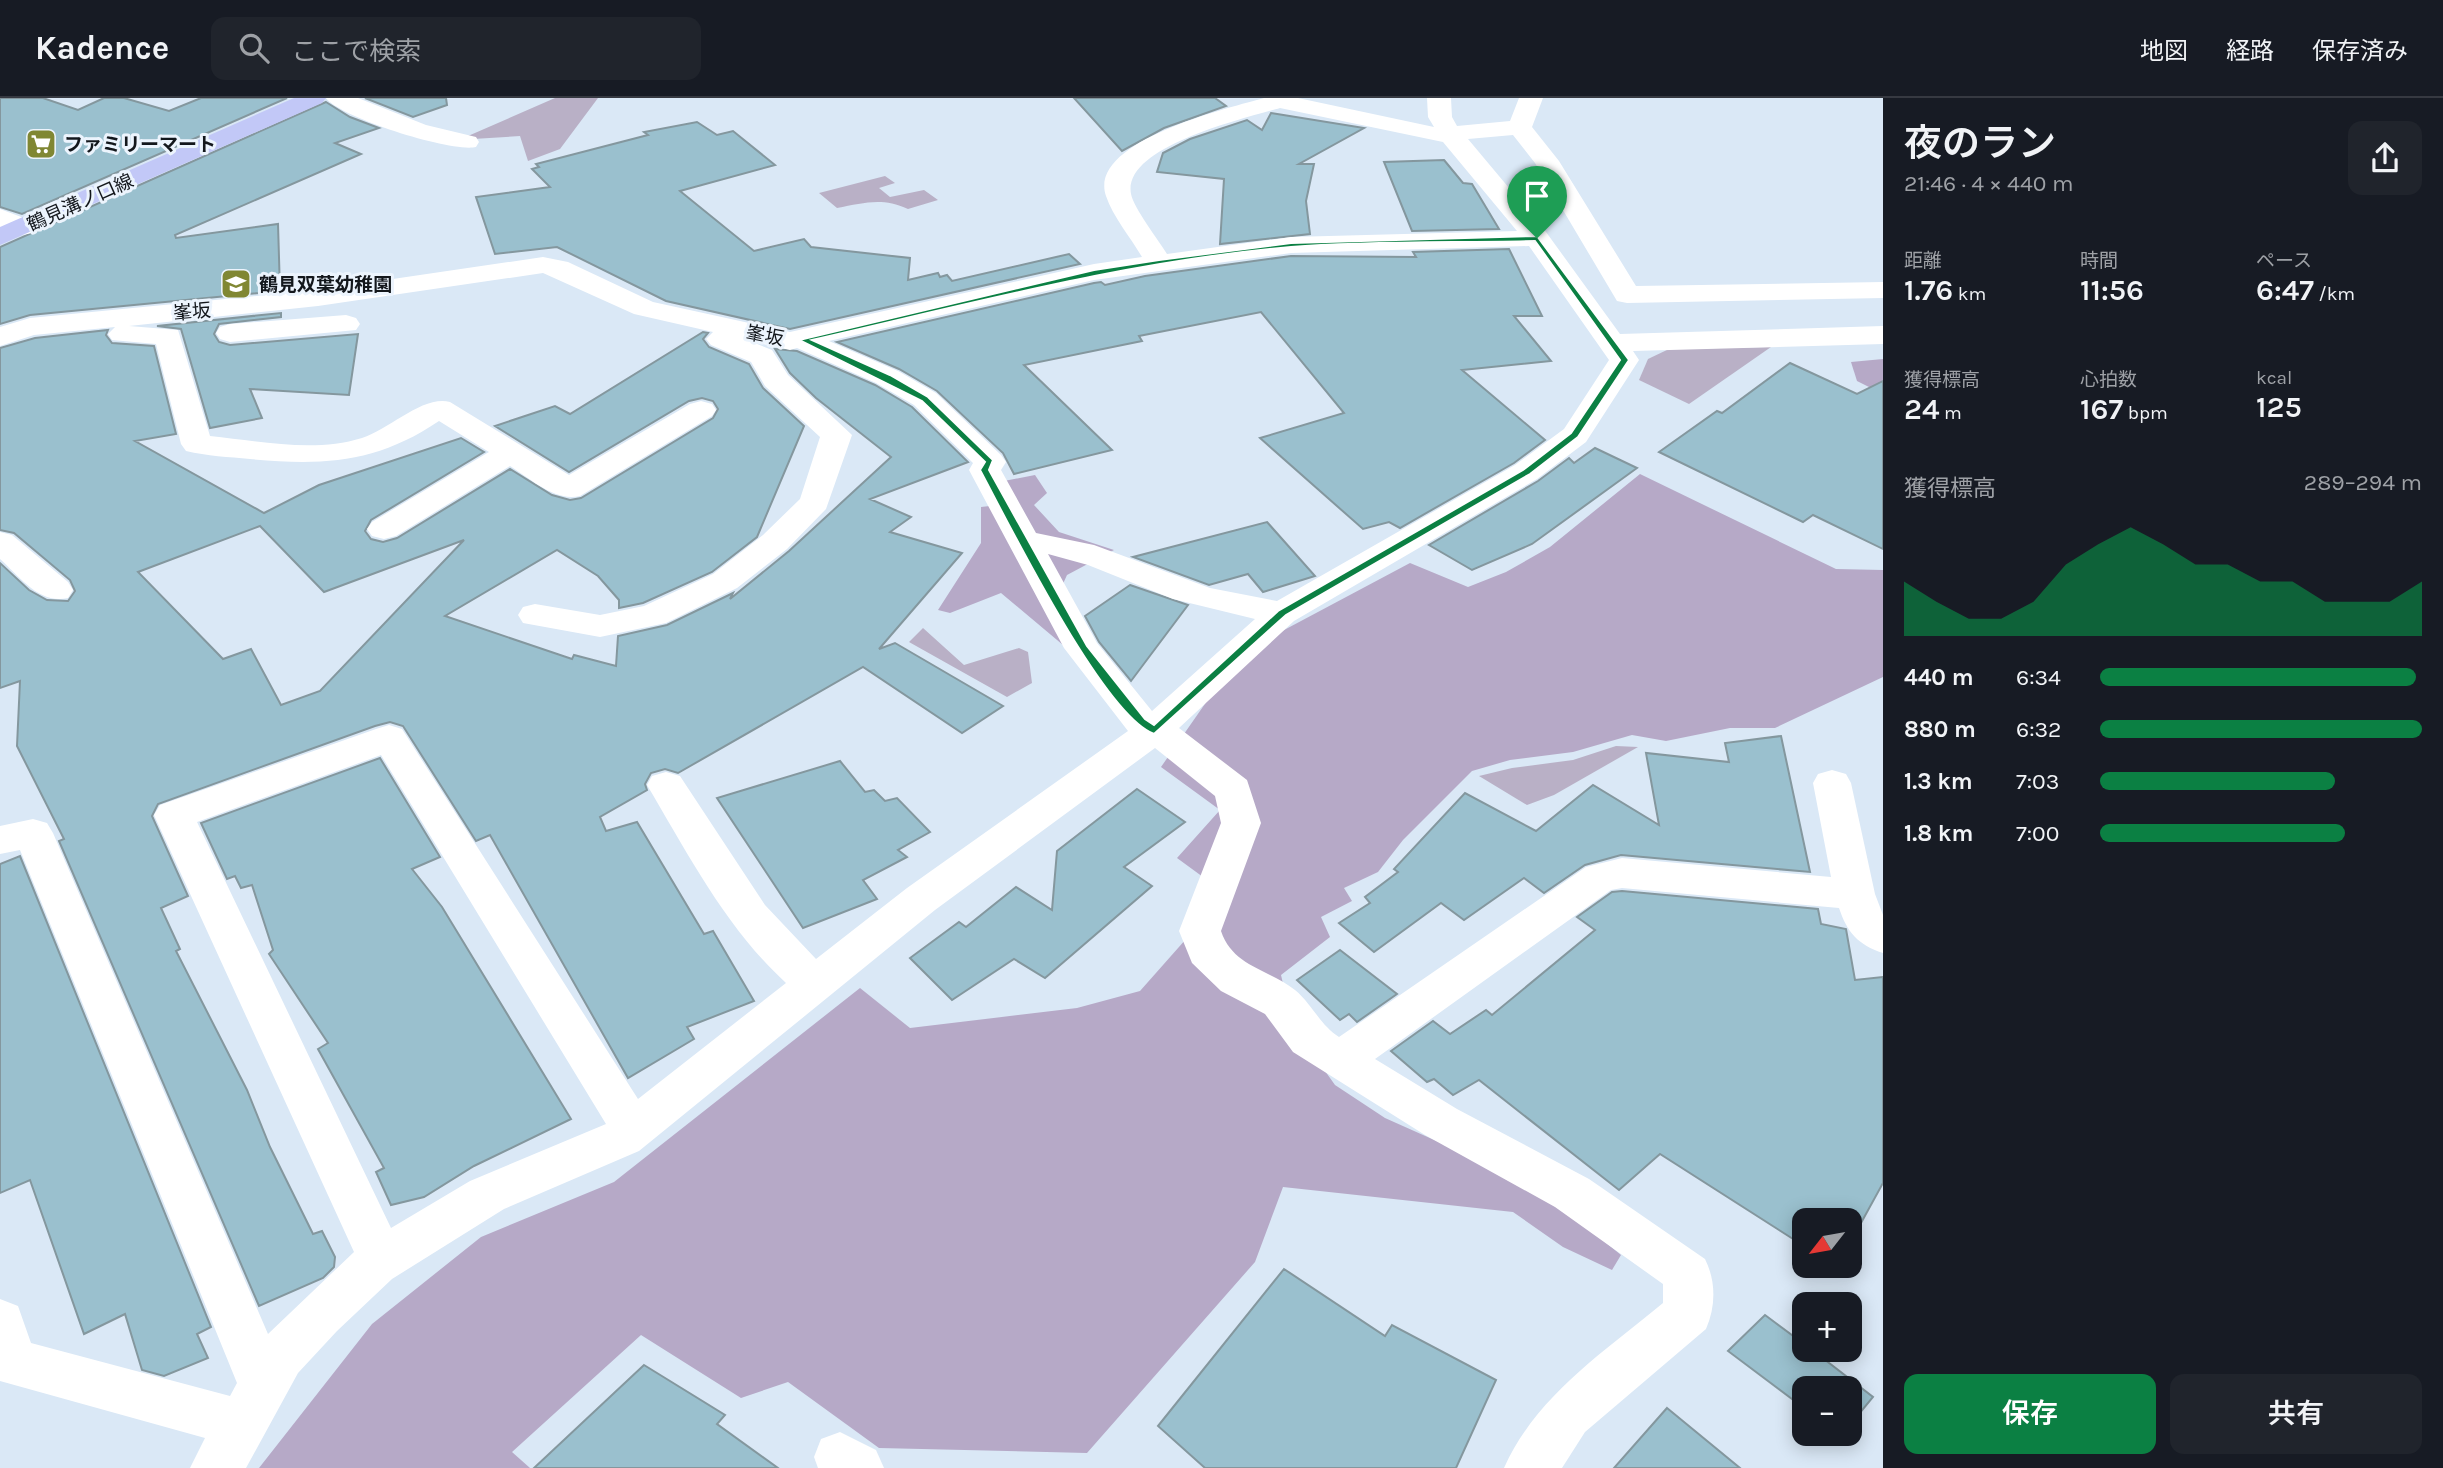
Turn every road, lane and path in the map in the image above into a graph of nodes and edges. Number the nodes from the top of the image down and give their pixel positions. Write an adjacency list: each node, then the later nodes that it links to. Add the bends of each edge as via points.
1 (314, 98): 8 (main road, 鶴見溝ノ口線)
2 (338, 98): 7 (street, via 397,125)
3 (1439, 98): 6 (street, via 1440,117)
4 (1531, 98): 5 (street)
5 (1520, 127): 6 (street); 11 (street, via 1546,161 1627,295)
6 (1450, 134): 9 (street); 10 (street, via 1436,135 1279,101 1178,131 1132,160 1119,175 1118,195)
7 (467, 142)
8 (8, 227)
9 (1537, 238): 10 (street, 峯坂, via 1291,245); 19 (street)
10 (1159, 262): 18 (street, 峯坂, via 1094,272)
11 (1883, 290)
12 (65, 324): 14 (street, 峯坂, via 318,298 543,265 643,308); 16 (street, via 83,332); 17 (street, 峯坂, via 30,327)
13 (346, 324): 16 (street)
14 (707, 324): 18 (street, 峯坂); 27 (street, via 714,337 762,356 776,380 836,435 815,502 775,542 725,581 654,615 600,626)
15 (1883, 335): 19 (street)
16 (168, 336): 21 (street, via 197,444 321,453 361,448 390,438 439,408)
17 (0, 337)
18 (803, 340): 24 (street, via 925,399 990,462 985,470)
19 (1614, 342): 26 (street, via 1625,360 1575,435 1526,472)
20 (701, 410): 21 (street, via 569,489)
21 (510, 453): 22 (street)
22 (384, 529)
23 (0, 542): 25 (street)
24 (1024, 542): 26 (street, via 1043,542 1108,559 1208,599); 28 (street, via 1082,648 1141,722)
25 (56, 590)
26 (1282, 613): 28 (street)
27 (535, 615)
28 (1154, 730): 34 (street, via 921,899); 35 (street, via 1233,790 1238,803 1241,823 1200,931 1207,952 1236,979 1280,1002 1309,1040)
29 (1832, 783): 32 (street)
30 (666, 785): 34 (street, via 749,917 785,959)
31 (0, 840): 39 (street, via 33,833)
32 (1855, 894): 33 (street, via 1865,923); 35 (street, via 1622,873 1600,877)
33 (1883, 937)
34 (815, 983): 36 (street)
35 (1340, 1060): 41 (street, via 1441,1122 1572,1193 1688,1275 1688,1313 1567,1415)
36 (633, 1129): 37 (street, via 487,1195); 37 (street, via 389,738 174,815)
37 (382, 1260): 39 (street, via 319,1315 281,1357)
38 (4, 1347): 39 (street)
39 (252, 1404): 40 (street)
40 (217, 1468)
41 (1531, 1468)

